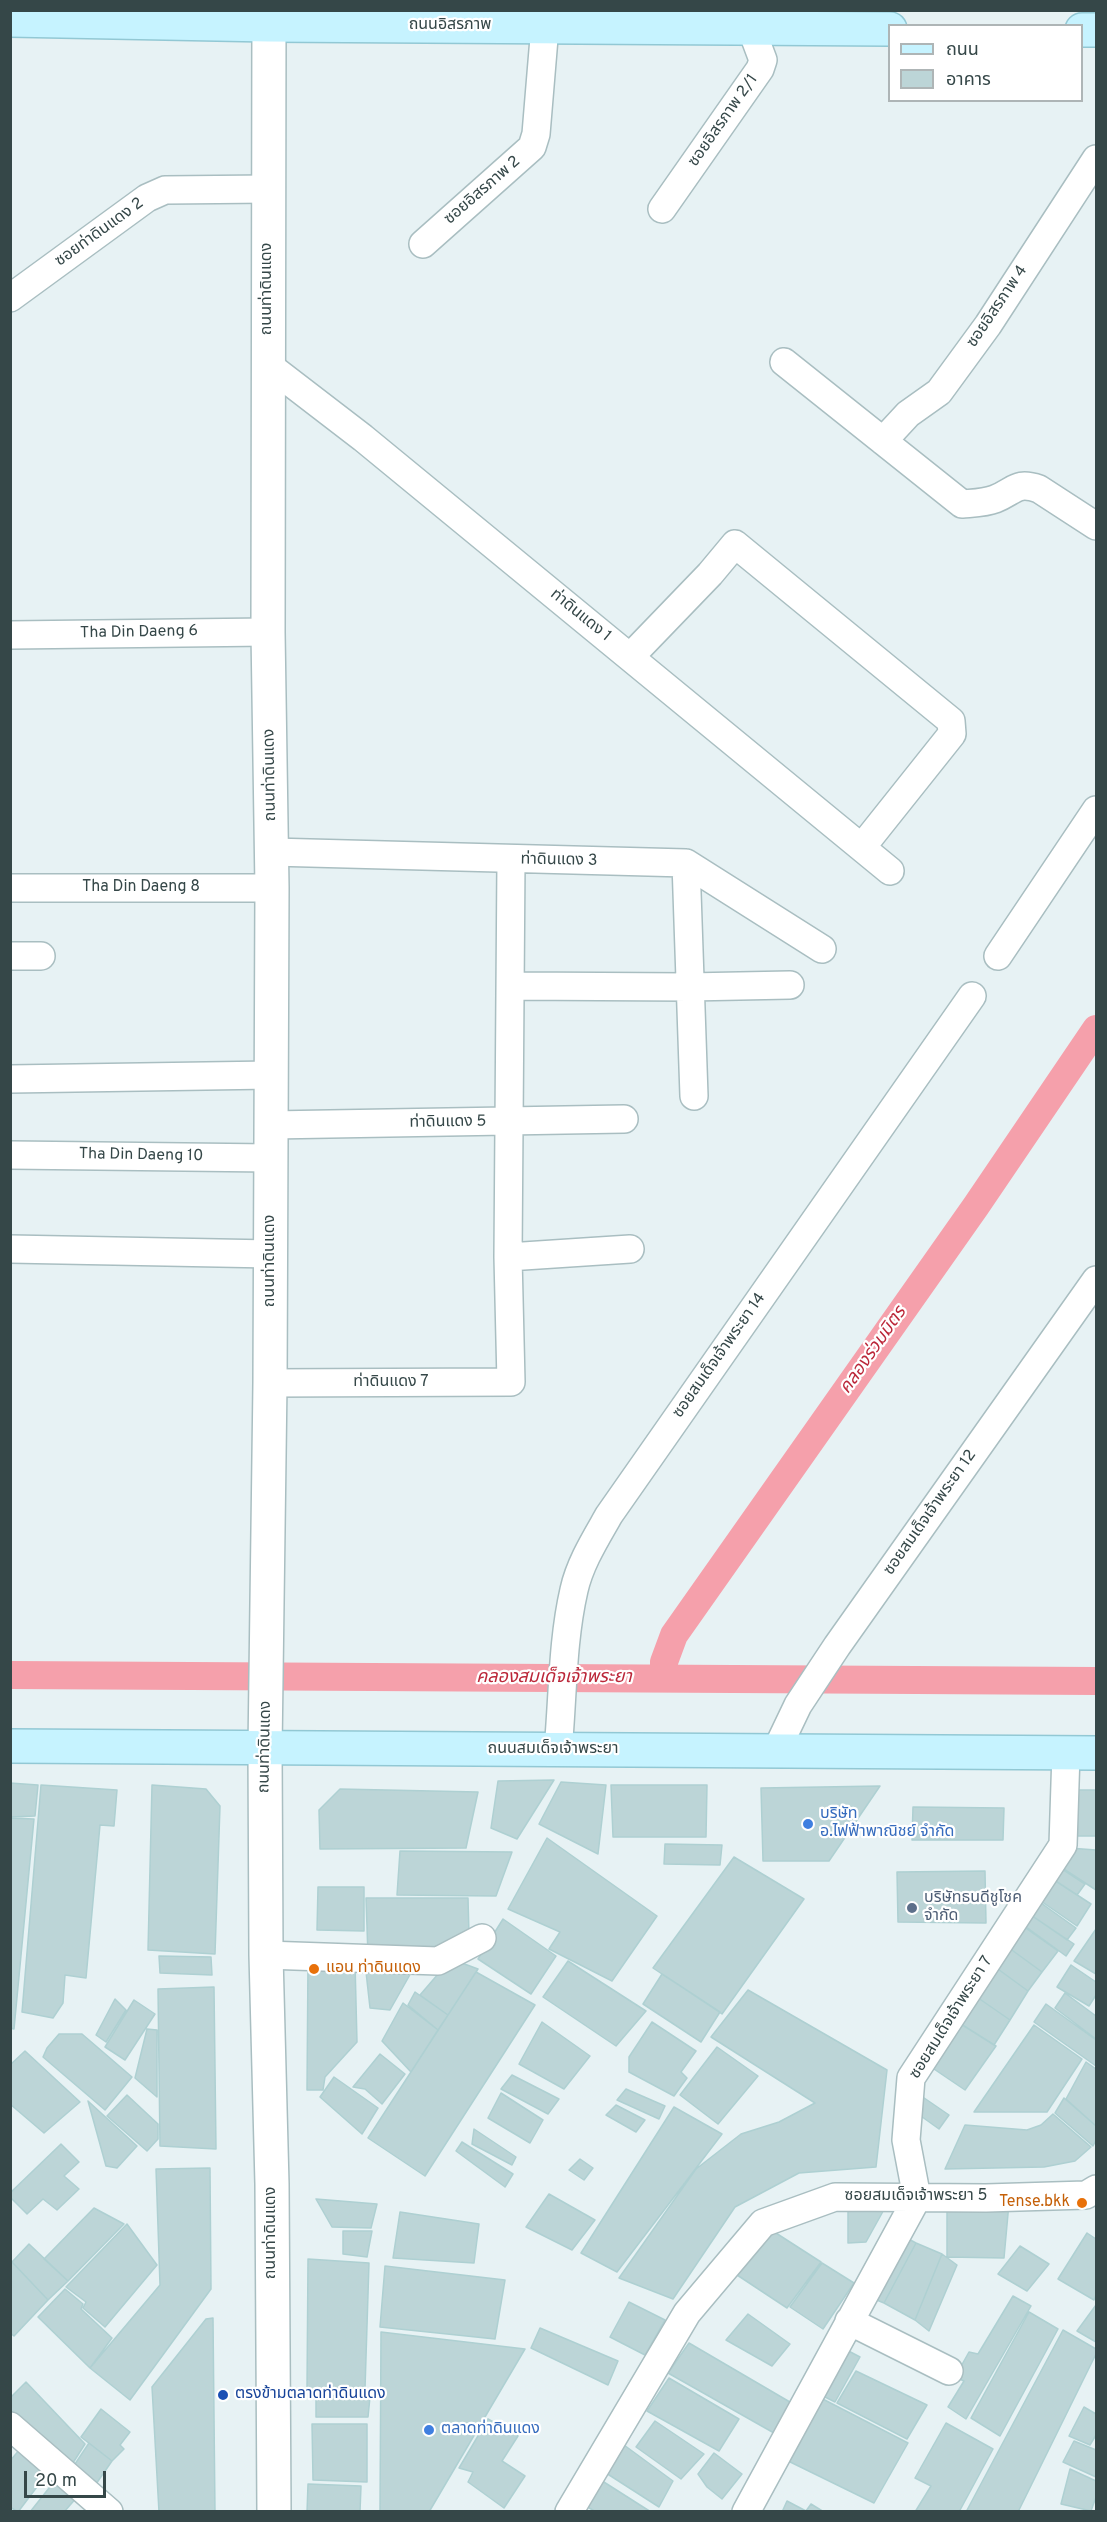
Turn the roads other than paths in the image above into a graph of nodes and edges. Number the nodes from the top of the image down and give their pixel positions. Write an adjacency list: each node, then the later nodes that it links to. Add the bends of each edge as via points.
1 (269, 18): 2 (main road, ถนนอิสรภาพ); 3 (main road, ถนนอิสรภาพ); 7 (street, ถนนท่าดินแดง)
2 (10, 20)
3 (545, 27): 4 (main road, ถนนอิสรภาพ); 9 (street, ซอยอิสรภาพ 2, via 536,134 531,147)
4 (751, 28): 5 (main road, ถนนอิสรภาพ); 8 (street, ซอยอิสรภาพ 2/1, via 763,60 760,69)
5 (888, 29)
6 (1096, 159): 13 (street, ซอยอิสรภาพ 4, via 988,325 939,392 908,414)
7 (269, 189): 10 (street, ซอยท่าดินแดง 2, via 165,190 147,198); 12 (street, ถนนท่าดินแดง)
8 (662, 209)
9 (423, 244)
10 (10, 298)
11 (784, 362): 13 (street)
12 (268, 365): 15 (street, ถนนท่าดินแดง); 17 (street, ท่าดินแดง 1)
13 (883, 441): 14 (street, via 962,504 995,499 1021,484 1039,489)
14 (1094, 520)
15 (268, 632): 16 (street, Tha Din Daeng 6); 20 (street, ถนนท่าดินแดง)
16 (10, 635)
17 (630, 657): 19 (street, ท่าดินแดง 1); 19 (street, via 735,544 762,566 951,722 952,734)
18 (1096, 810): 29 (street)
19 (862, 847): 23 (street, ท่าดินแดง 1)
20 (272, 852): 21 (street, ท่าดินแดง 3); 25 (street, ถนนท่าดินแดง)
21 (511, 860): 22 (street, ท่าดินแดง 3); 31 (street)
22 (686, 863): 26 (street); 32 (street)
23 (890, 871)
24 (10, 888): 25 (street, Tha Din Daeng 8)
25 (272, 888): 34 (street, ถนนท่าดินแดง)
26 (822, 949)
27 (10, 956): 28 (street)
28 (41, 956)
29 (998, 956)
30 (790, 985): 32 (street)
31 (512, 986): 32 (street); 38 (street)
32 (689, 987): 36 (street)
33 (972, 996): 51 (street, ซอยสมเด็จเจ้าพระยา 14, via 609,1515 588,1551 574,1588 563,1665)
34 (271, 1076): 35 (street); 39 (street, ถนนท่าดินแดง)
35 (10, 1079)
36 (694, 1096)
37 (624, 1119): 38 (street, ท่าดินแดง 5)
38 (510, 1122): 39 (street, ท่าดินแดง 5); 45 (street)
39 (271, 1125): 41 (street, ถนนท่าดินแดง)
40 (10, 1155): 41 (street, Tha Din Daeng 10)
41 (271, 1158): 44 (street, ถนนท่าดินแดง)
42 (10, 1249): 44 (street)
43 (630, 1249): 45 (street)
44 (271, 1254): 47 (street, ถนนท่าดินแดง)
45 (508, 1257): 47 (street, ท่าดินแดง 7, via 511,1382)
46 (1096, 1280): 52 (street, ซอยสมเด็จเจ้าพระยา 12, via 832,1654 798,1705)
47 (270, 1383): 50 (street, ถนนท่าดินแดง)
48 (10, 1746): 50 (main road, ถนนสมเด็จเจ้าพระยา)
49 (1087, 1748): 52 (main road, ถนนสมเด็จเจ้าพระยา); 56 (street, ซอยสมเด็จเจ้าพระยา 7, via 1063,1845 911,2078 906,2140)
50 (265, 1749): 51 (main road, ถนนสมเด็จเจ้าพระยา); 54 (street, ถนนท่าดินแดง)
51 (558, 1750): 52 (main road, ถนนสมเด็จเจ้าพระยา)
52 (776, 1751)
53 (482, 1938): 54 (street, via 438,1961)
54 (266, 1955): 61 (street, ถนนท่าดินแดง)
55 (1096, 2189): 56 (street, ซอยสมเด็จเจ้าพระยา 5, via 1086,2195)
56 (917, 2198): 57 (street); 62 (street, ซอยสมเด็จเจ้าพระยา 5, via 835,2197 763,2223 687,2313)
57 (849, 2321): 58 (street); 63 (street)
58 (949, 2371)
59 (10, 2426): 60 (street)
60 (102, 2510)
61 (274, 2511)
62 (569, 2511)
63 (746, 2511)

